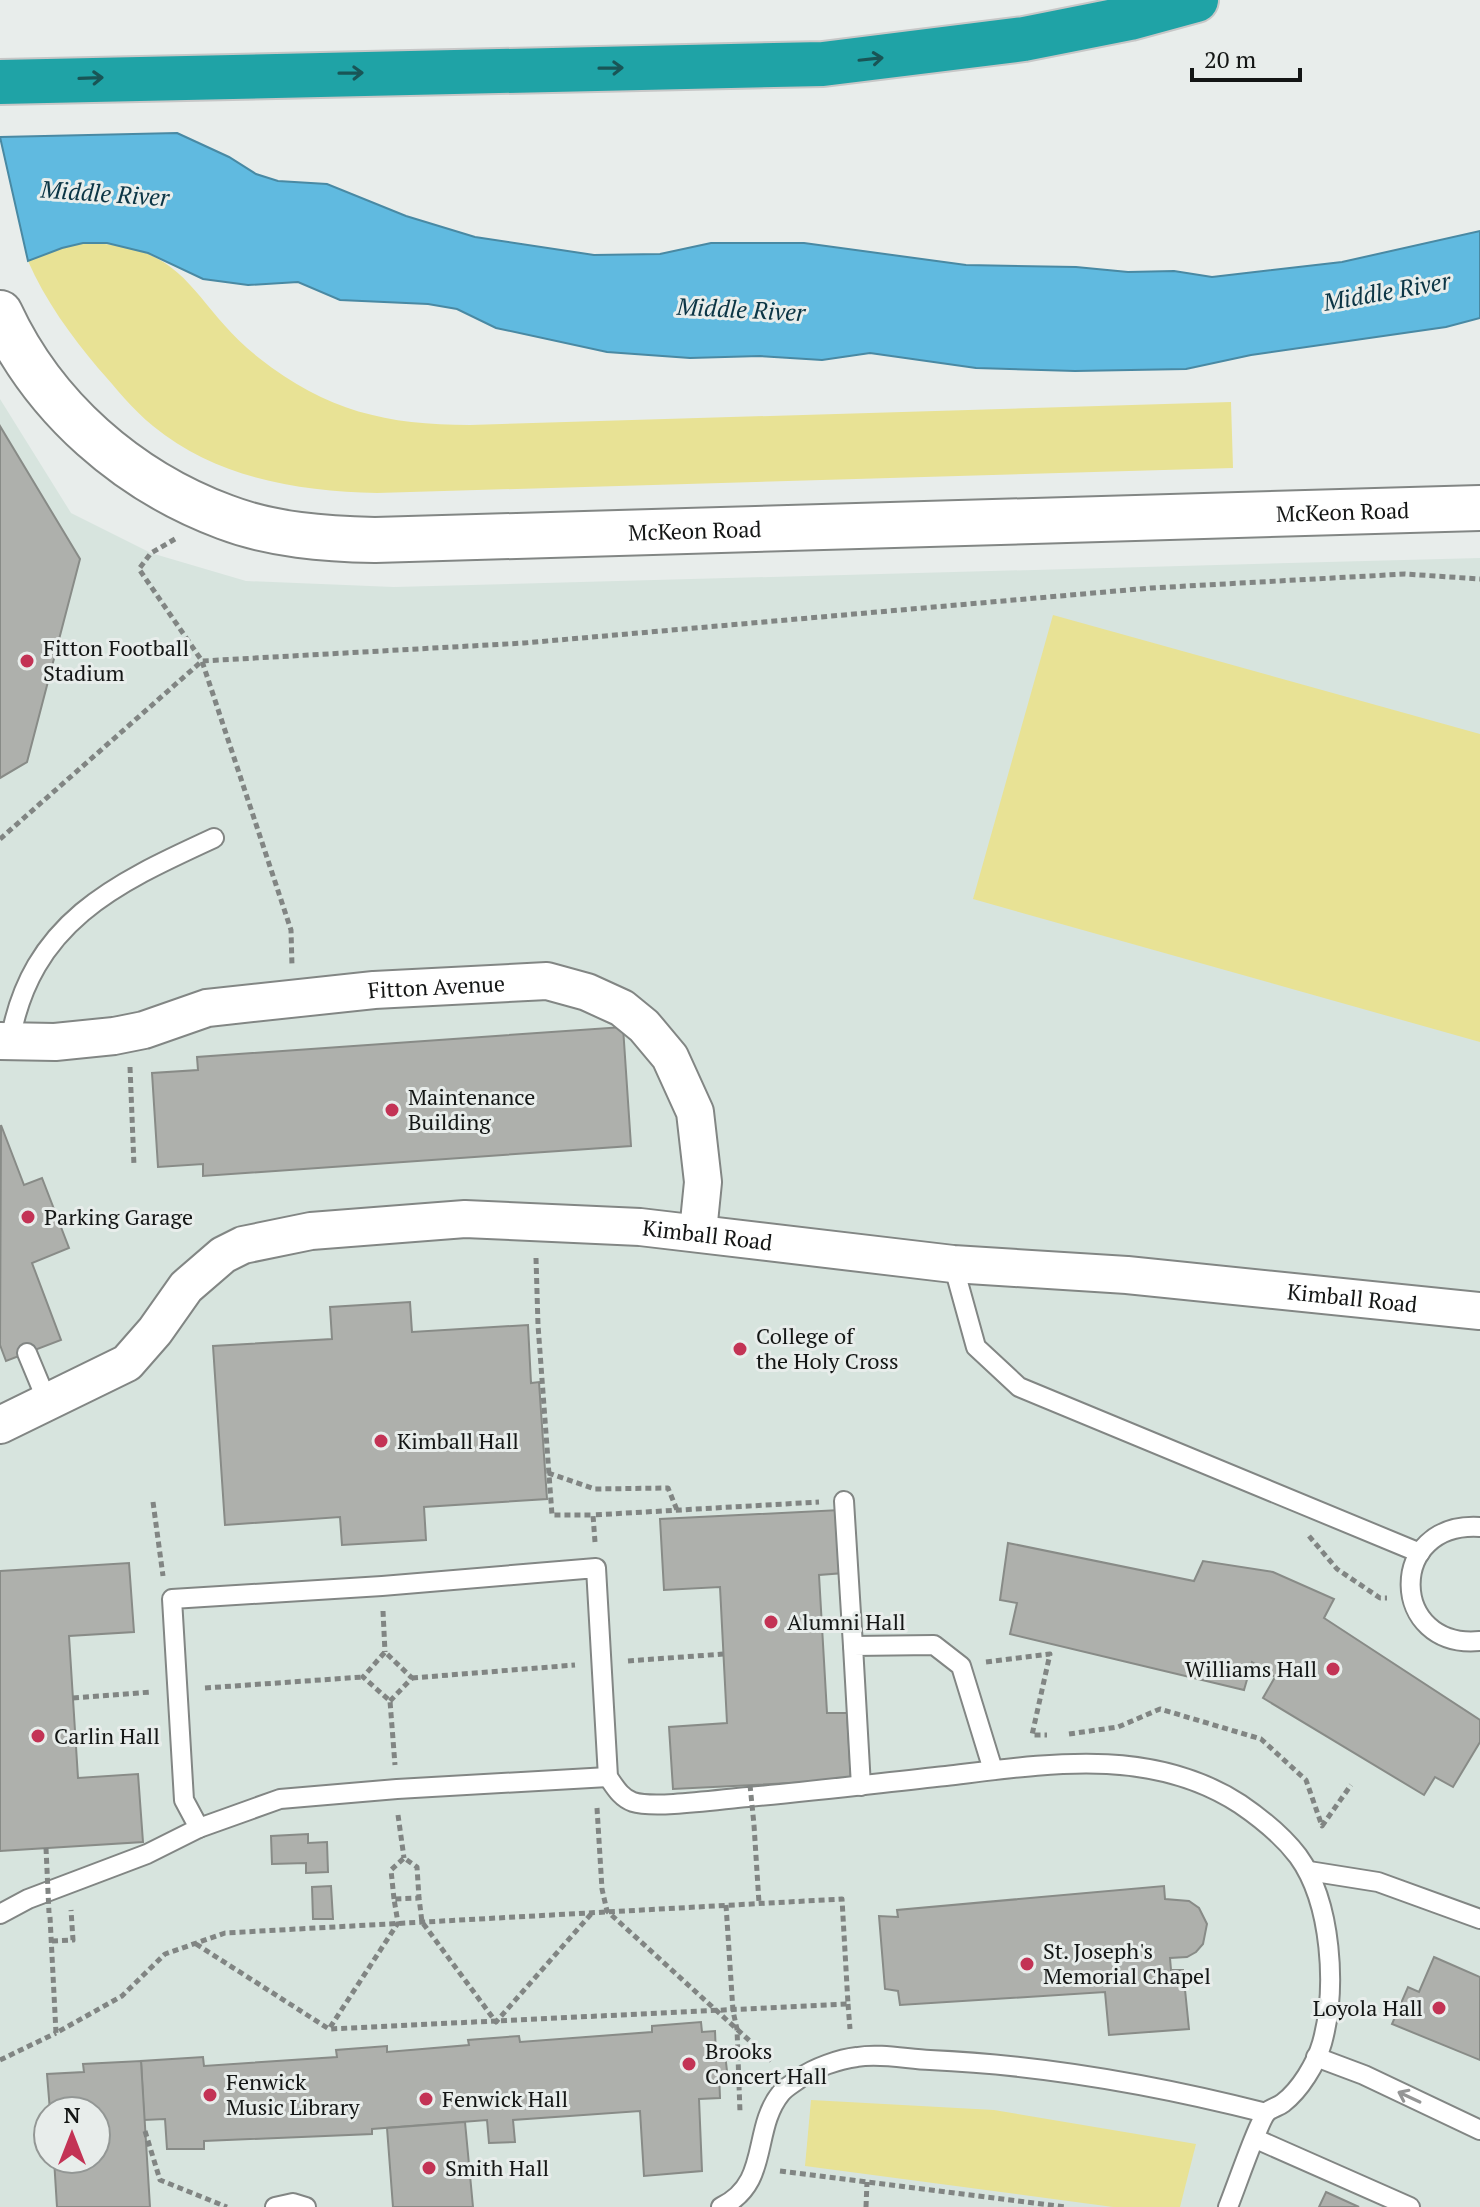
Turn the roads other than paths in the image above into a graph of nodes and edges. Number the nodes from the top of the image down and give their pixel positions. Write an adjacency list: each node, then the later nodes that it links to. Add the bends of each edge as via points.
1 (1196, 0): 2 (highway, one-way to 1, via 823,64 1024,39)
2 (7, 81)
3 (0, 313): 4 (main road, McKeon Road, via 49,392 119,460 154,484 226,518 302,536 375,540)
4 (1480, 508)
5 (214, 838): 6 (lane, via 135,874 68,925 25,983)
6 (5, 1041): 7 (street, Fitton Avenue, via 114,1036 207,1008 374,990 547,981 587,992 622,1008 670,1057 695,1112 702,1172)
7 (698, 1232): 8 (street, Kimball Road); 11 (street, Kimball Road, via 465,1219 311,1231 256,1241 223,1255 186,1287 127,1363)
8 (953, 1264): 9 (street, Kimball Road, via 1127,1275); 15 (lane, via 976,1347 1019,1387)
9 (1480, 1311)
10 (27, 1353): 11 (lane)
11 (47, 1401): 12 (street, Kimball Road)
12 (0, 1425)
13 (844, 1501): 17 (lane)
14 (1480, 1527): 15 (lane, via 1461,1526 1438,1534)
15 (1420, 1553): 16 (lane, via 1410,1578 1418,1614 1446,1638)
16 (1480, 1641)
17 (853, 1646): 18 (lane, via 934,1645 961,1666); 20 (lane)
18 (993, 1770): 20 (lane); 22 (lane, via 1078,1763 1135,1765 1180,1775 1217,1789 1257,1815 1288,1842)
19 (608, 1777): 20 (lane, via 635,1803); 21 (lane, via 280,1799); 21 (lane, via 596,1568 172,1599 184,1800)
20 (861, 1786)
21 (199, 1828): 23 (lane)
22 (1309, 1871): 24 (lane, via 1378,1882); 25 (lane, via 1327,1933 1329,1981 1328,2017)
23 (0, 1914)
24 (1480, 1919)
25 (1316, 2057): 26 (lane, via 1284,2102); 27 (lane, one-way to 25)
26 (1266, 2113): 28 (lane); 31 (lane, via 1070,2073 857,2057 807,2073 783,2092 769,2116 745,2192)
27 (1480, 2130)
28 (1256, 2139): 32 (lane); 33 (lane)
29 (275, 2207): 30 (lane)
30 (306, 2207)
31 (721, 2207)
32 (1228, 2207)
33 (1410, 2207)

